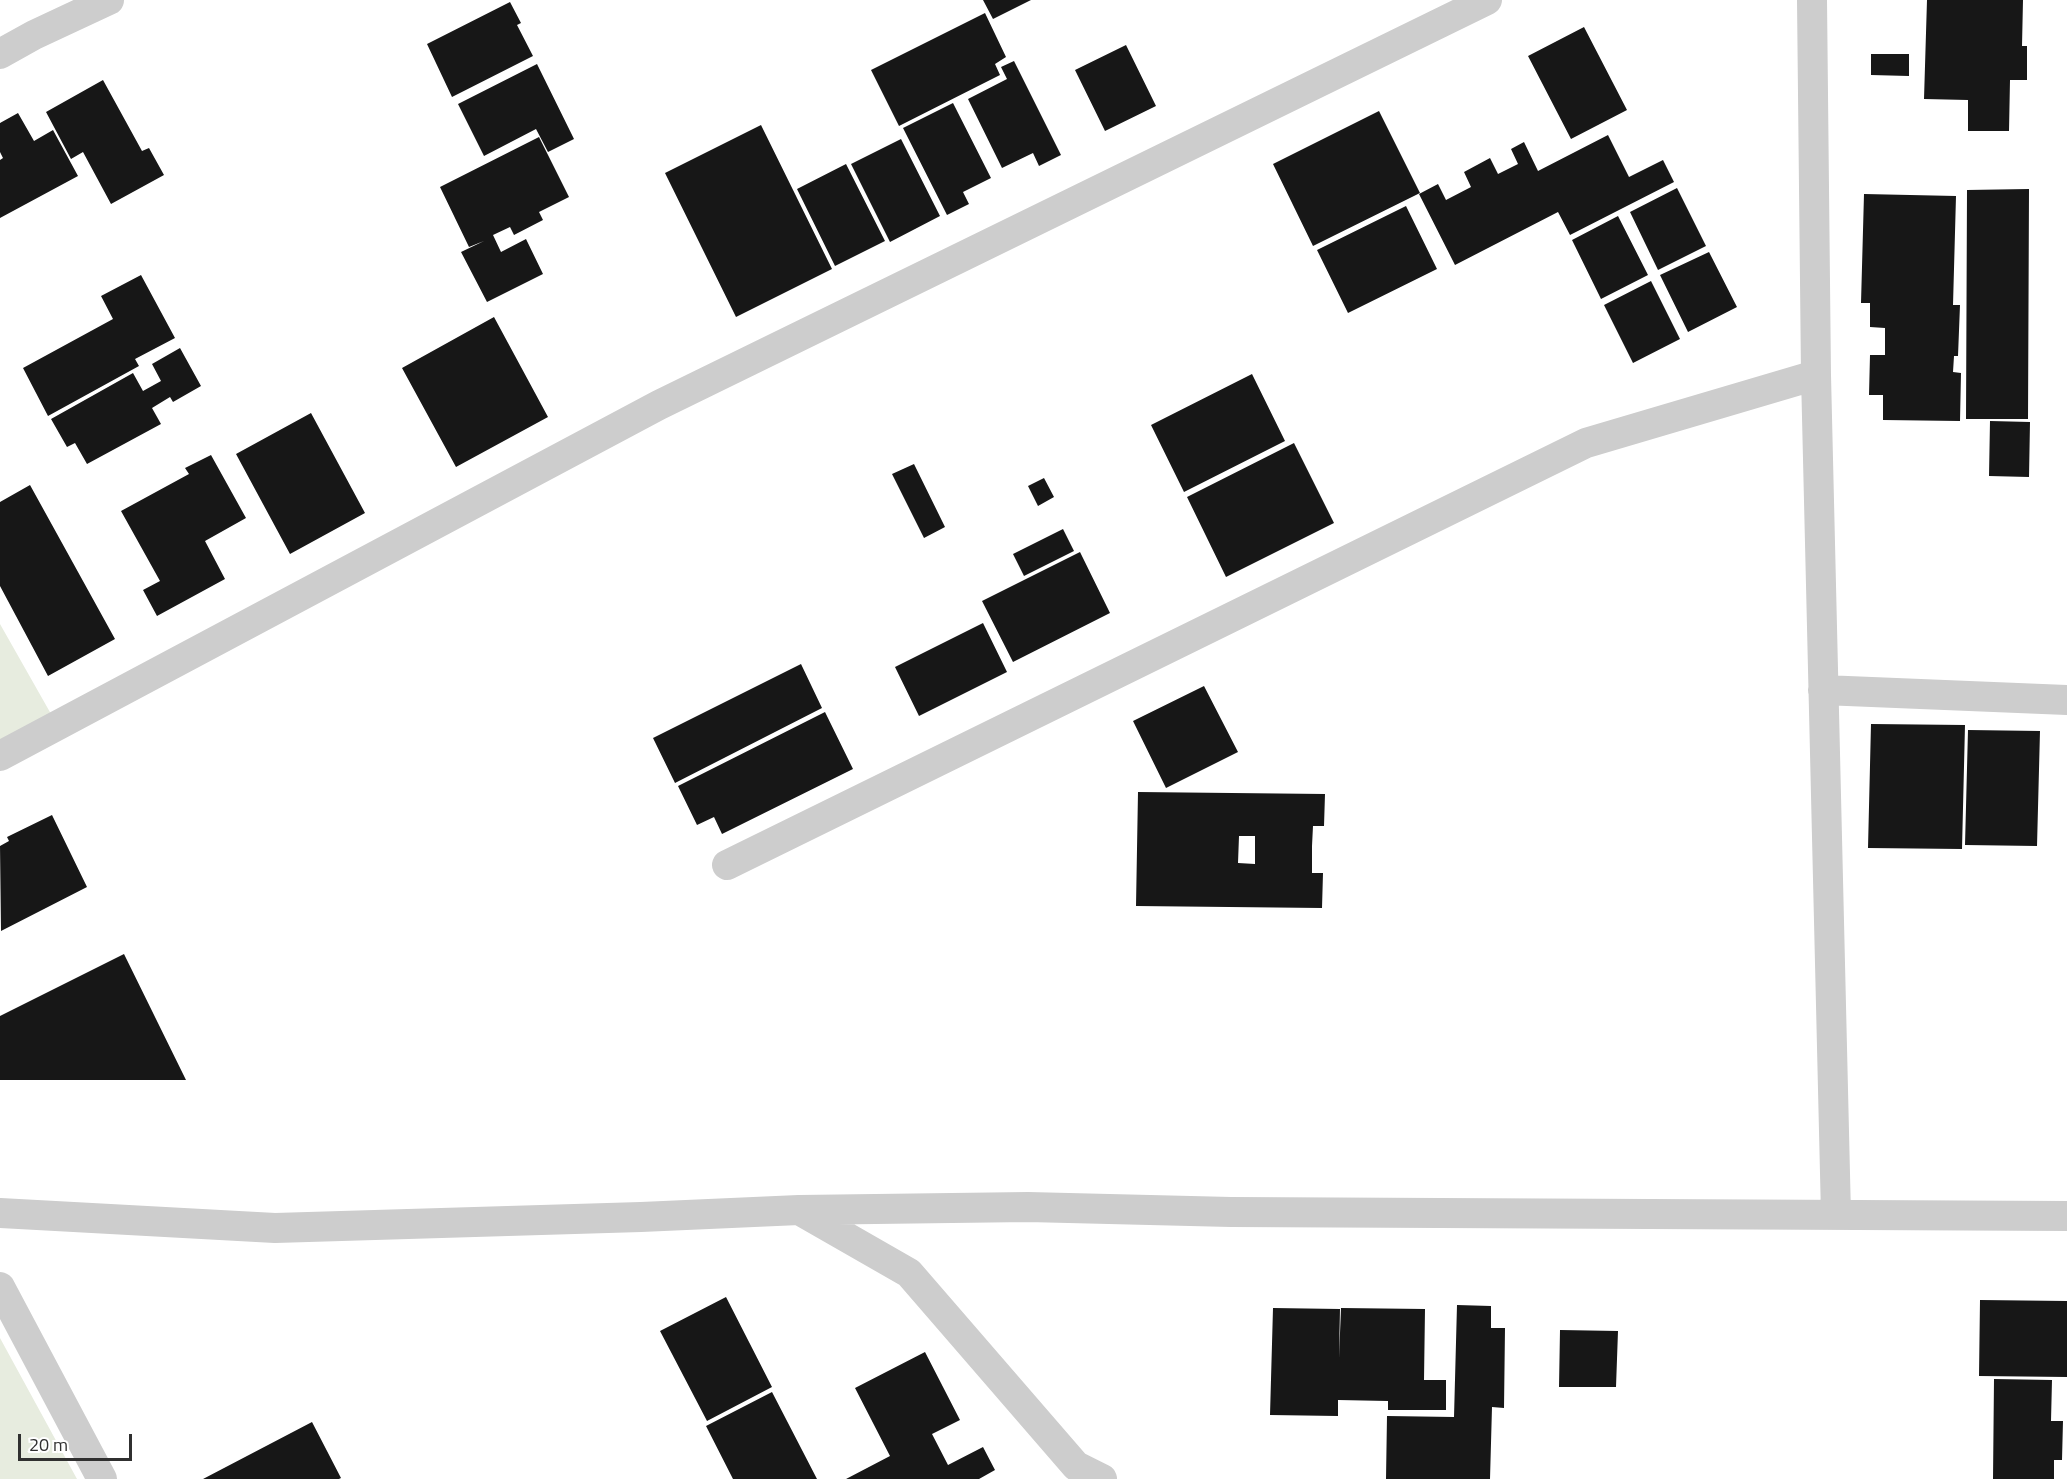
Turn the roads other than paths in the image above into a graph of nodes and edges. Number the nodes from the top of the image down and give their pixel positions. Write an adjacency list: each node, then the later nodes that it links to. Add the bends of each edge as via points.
1 (109, 0): 4 (street)
2 (1487, 0): 8 (street, via 659,405)
3 (1812, 0): 5 (street)
4 (0, 54)
5 (1816, 375): 6 (street); 9 (street, via 1586,443)
6 (1823, 690): 7 (street); 12 (street)
7 (2067, 700)
8 (0, 756)
9 (727, 866)
10 (799, 1210): 11 (street, via 275,1228); 12 (street, via 1028,1207); 15 (street, via 909,1272)
11 (0, 1213)
12 (1836, 1215): 13 (street)
13 (2067, 1216)
14 (0, 1287): 16 (street)
15 (1077, 1472): 17 (street)
16 (102, 1479)
17 (1102, 1479)

